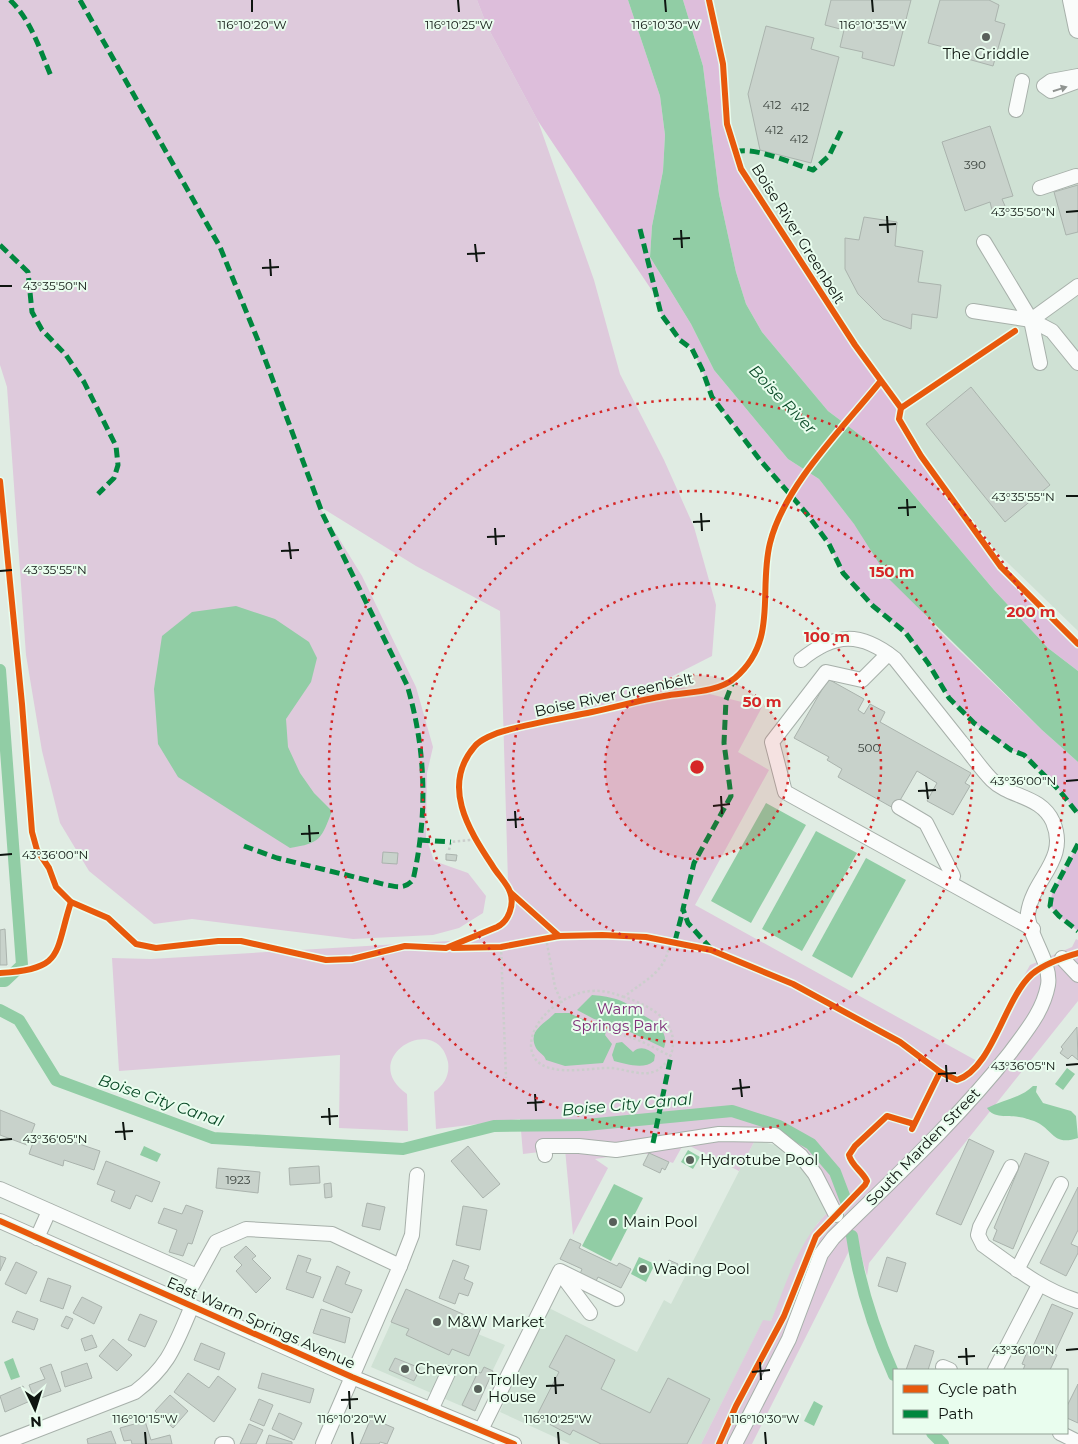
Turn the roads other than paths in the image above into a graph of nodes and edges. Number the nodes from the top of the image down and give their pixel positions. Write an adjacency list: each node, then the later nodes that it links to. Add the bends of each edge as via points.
1 (1072, 0): 2 (main road)
2 (1078, 29)
3 (1078, 76): 5 (street, one-way to 5, via 1051,81 1044,86 1051,92)
4 (1022, 81): 6 (street)
5 (1078, 81)
6 (1016, 110)
7 (1076, 176): 8 (street)
8 (1040, 188)
9 (984, 242): 12 (street)
10 (1078, 286): 12 (street)
11 (972, 311): 12 (street)
12 (1031, 320): 13 (street); 14 (street, via 1052,331)
13 (1040, 363)
14 (1078, 363)
15 (888, 654): 16 (street, South Marden Street, via 878,646 854,639 833,640); 18 (street, via 862,680 826,672 772,742 785,792); 19 (street, South Marden Street, via 993,781 1032,800 1053,822 1058,842 1056,855 1032,899 1028,914)
16 (801, 660)
17 (899, 807): 18 (street, via 926,822 953,876)
18 (950, 883): 19 (street)
19 (1032, 929): 52 (street, South Marden Street, via 1049,982 1045,1002 1035,1020 968,1103 833,1238 822,1254 788,1339)
20 (1062, 958): 21 (street)
21 (1078, 975)
22 (545, 1155): 28 (street, via 543,1146 616,1150 720,1134 775,1135 811,1168)
23 (1010, 1168): 32 (street, via 978,1235 983,1245)
24 (417, 1175): 31 (street, via 412,1234)
25 (1061, 1184): 32 (street)
26 (0, 1189): 27 (street)
27 (49, 1211): 30 (street); 34 (street)
28 (836, 1215)
29 (0, 1221): 30 (street, East Warm Springs Avenue)
30 (38, 1238): 38 (street, East Warm Springs Avenue)
31 (400, 1266): 34 (street, via 332,1234 246,1229 216,1242); 42 (street)
32 (1017, 1270): 35 (street)
33 (560, 1272): 36 (street); 39 (street); 44 (street)
34 (196, 1276): 38 (street)
35 (1039, 1285): 37 (street); 40 (street)
36 (617, 1299)
37 (1078, 1301)
38 (188, 1304): 42 (street, East Warm Springs Avenue); 47 (street, via 167,1362 154,1378 135,1392)
39 (590, 1313)
40 (996, 1369)
41 (448, 1373): 43 (street)
42 (352, 1377): 43 (street, East Warm Springs Avenue); 50 (street)
43 (431, 1410): 44 (street, East Warm Springs Avenue)
44 (481, 1430): 51 (street, East Warm Springs Avenue)
45 (1062, 1434): 46 (street)
46 (1078, 1442)
47 (1, 1444)
48 (222, 1444): 49 (street)
49 (227, 1444)
50 (323, 1444)
51 (514, 1444)
52 (735, 1444)

